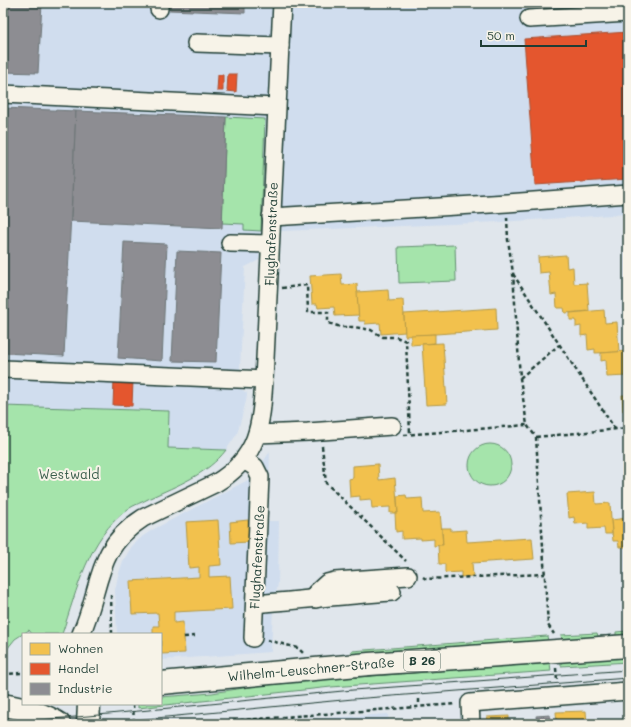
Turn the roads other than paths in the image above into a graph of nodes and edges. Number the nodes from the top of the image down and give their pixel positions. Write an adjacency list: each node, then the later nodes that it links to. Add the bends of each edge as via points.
1 (282, 3): 5 (street, Flughafenstraße)
2 (628, 13): 3 (street)
3 (529, 19)
4 (196, 43): 5 (street)
5 (280, 46): 7 (street, Flughafenstraße)
6 (3, 94): 7 (street)
7 (276, 107): 9 (street, Flughafenstraße)
8 (628, 194): 9 (street)
9 (271, 217): 11 (street, Flughafenstraße)
10 (230, 243): 11 (street)
11 (270, 244): 13 (street, Flughafenstraße)
12 (3, 369): 13 (street)
13 (264, 380): 15 (street, Flughafenstraße)
14 (392, 426): 15 (street)
15 (257, 434): 16 (street, Flughafenstraße)
16 (244, 460): 20 (street, Flughafenstraße, via 235,470 216,483 132,525 110,550 100,572); 21 (street, Flughafenstraße, via 255,468 260,477)
17 (412, 571): 19 (street, via 335,580 327,583)
18 (392, 592): 19 (street)
19 (321, 596): 21 (street)
20 (94, 598): 22 (street, Flughafenstraße); 23 (street, Flughafenstraße)
21 (255, 600): 24 (street, Flughafenstraße)
22 (81, 633)
23 (92, 633)
24 (253, 638)
25 (628, 646): 26 (main road, Wilhelm-Leuschner-Straße / B 26, via 369,664)
26 (162, 683)
27 (628, 691): 34 (street, via 470,703)
28 (22, 694): 29 (main road)
29 (3, 696)
30 (89, 705): 33 (main road)
31 (3, 706): 32 (main road, via 35,713)
32 (59, 724)
33 (88, 724)
34 (471, 724)

